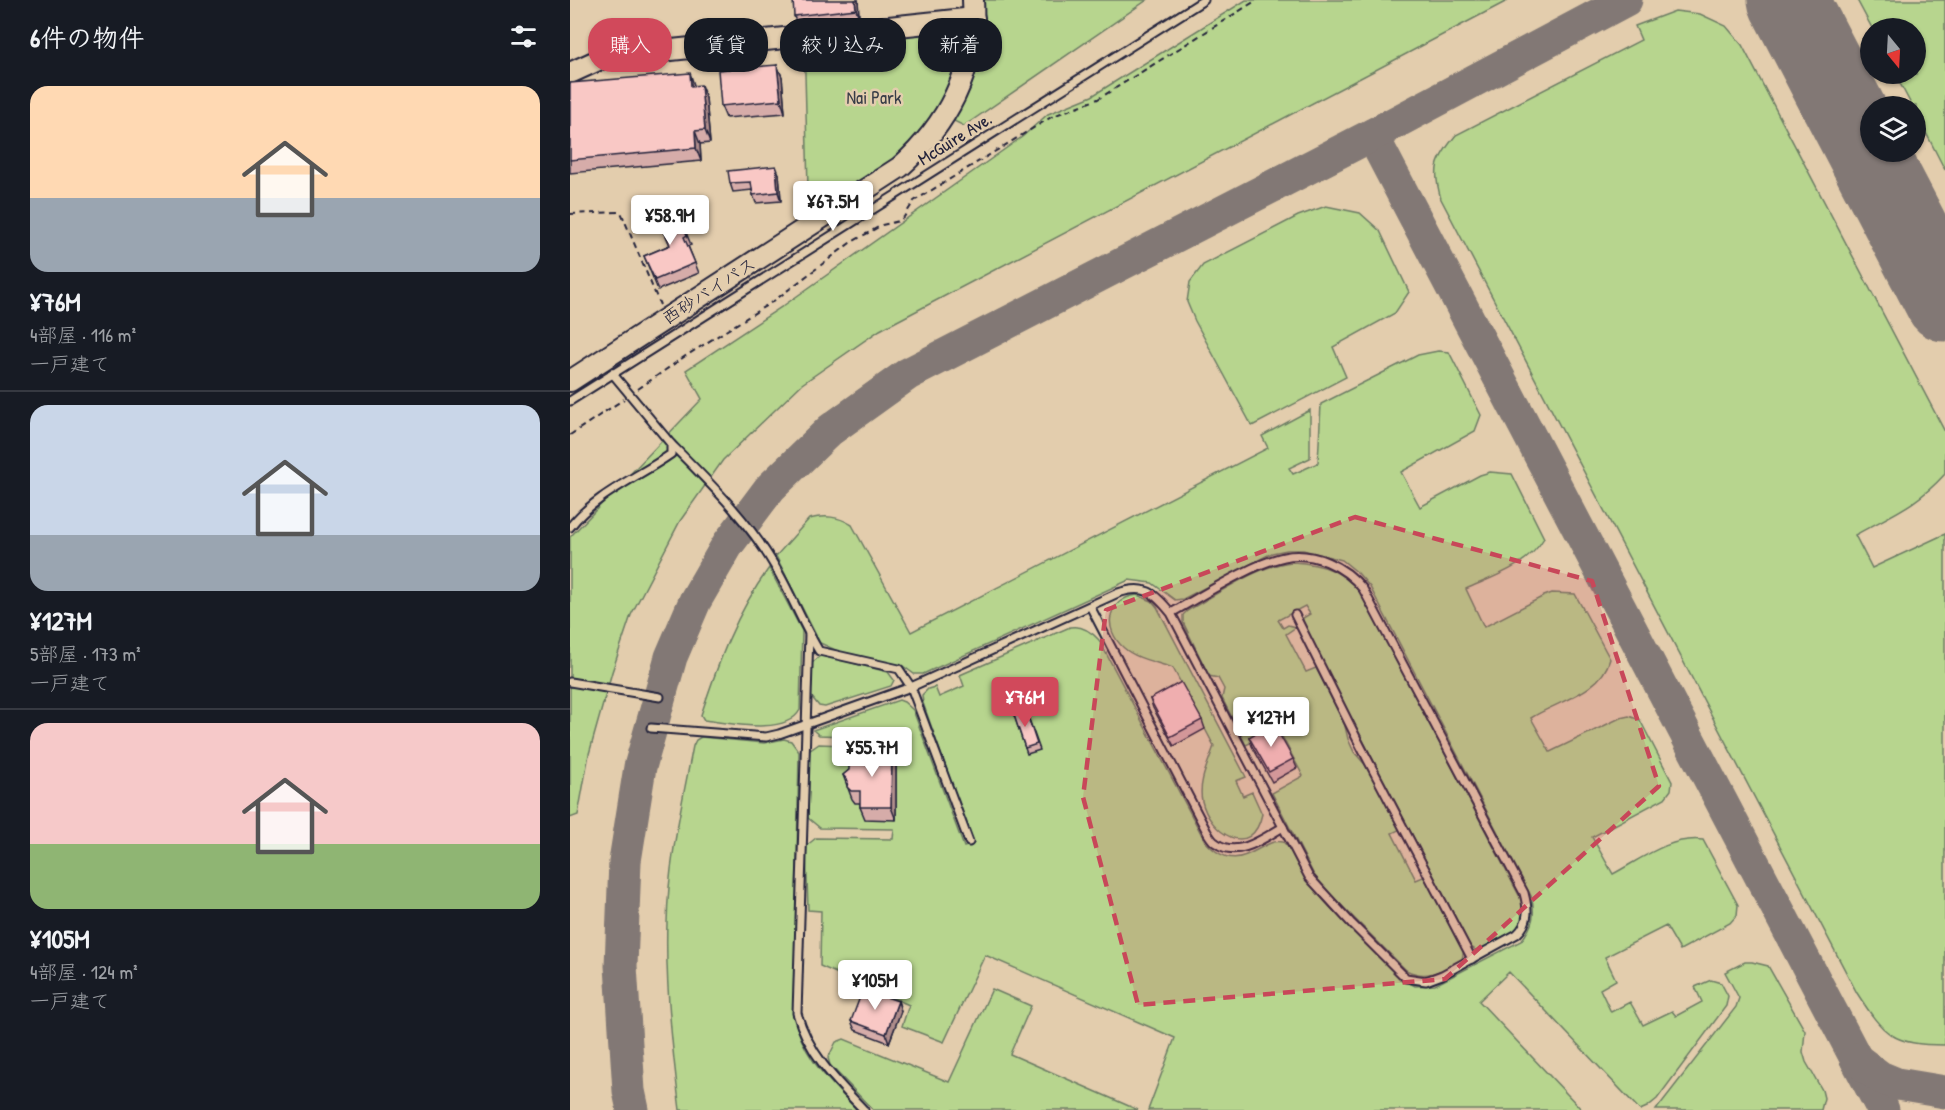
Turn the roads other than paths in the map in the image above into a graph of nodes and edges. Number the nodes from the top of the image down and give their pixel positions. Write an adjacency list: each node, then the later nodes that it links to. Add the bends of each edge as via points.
1 (1204, 0): 4 (lane, McGuire Ave.)
2 (974, 9): 3 (street, via 605,57); 5 (street, 西砂バイパス, via 965,71 954,101 939,125 900,167)
3 (570, 73)
4 (612, 373): 6 (lane, McGuire Ave.); 7 (lane)
5 (570, 381)
6 (570, 401)
7 (670, 444): 8 (lane, via 671,454 597,501); 12 (lane, via 744,522 777,569)
8 (570, 527)
9 (1090, 606): 10 (lane, via 1134,588 1159,598); 14 (lane); 18 (lane, via 1216,843 1231,849 1250,846)
10 (1171, 613): 18 (lane); 20 (lane, via 1256,567 1285,556 1332,563 1354,578 1524,893 1528,907 1524,928)
11 (1295, 615): 20 (lane)
12 (809, 634): 14 (lane, via 819,651 899,669); 16 (lane)
13 (570, 682): 15 (lane)
14 (911, 687): 16 (lane); 19 (lane)
15 (660, 697)
16 (806, 724): 17 (lane, via 766,737); 21 (lane, via 797,1013 802,1032 815,1054)
17 (651, 728)
18 (1283, 827): 20 (lane, via 1309,877 1406,978 1426,981)
19 (969, 843)
20 (1472, 959)
21 (864, 1110)

